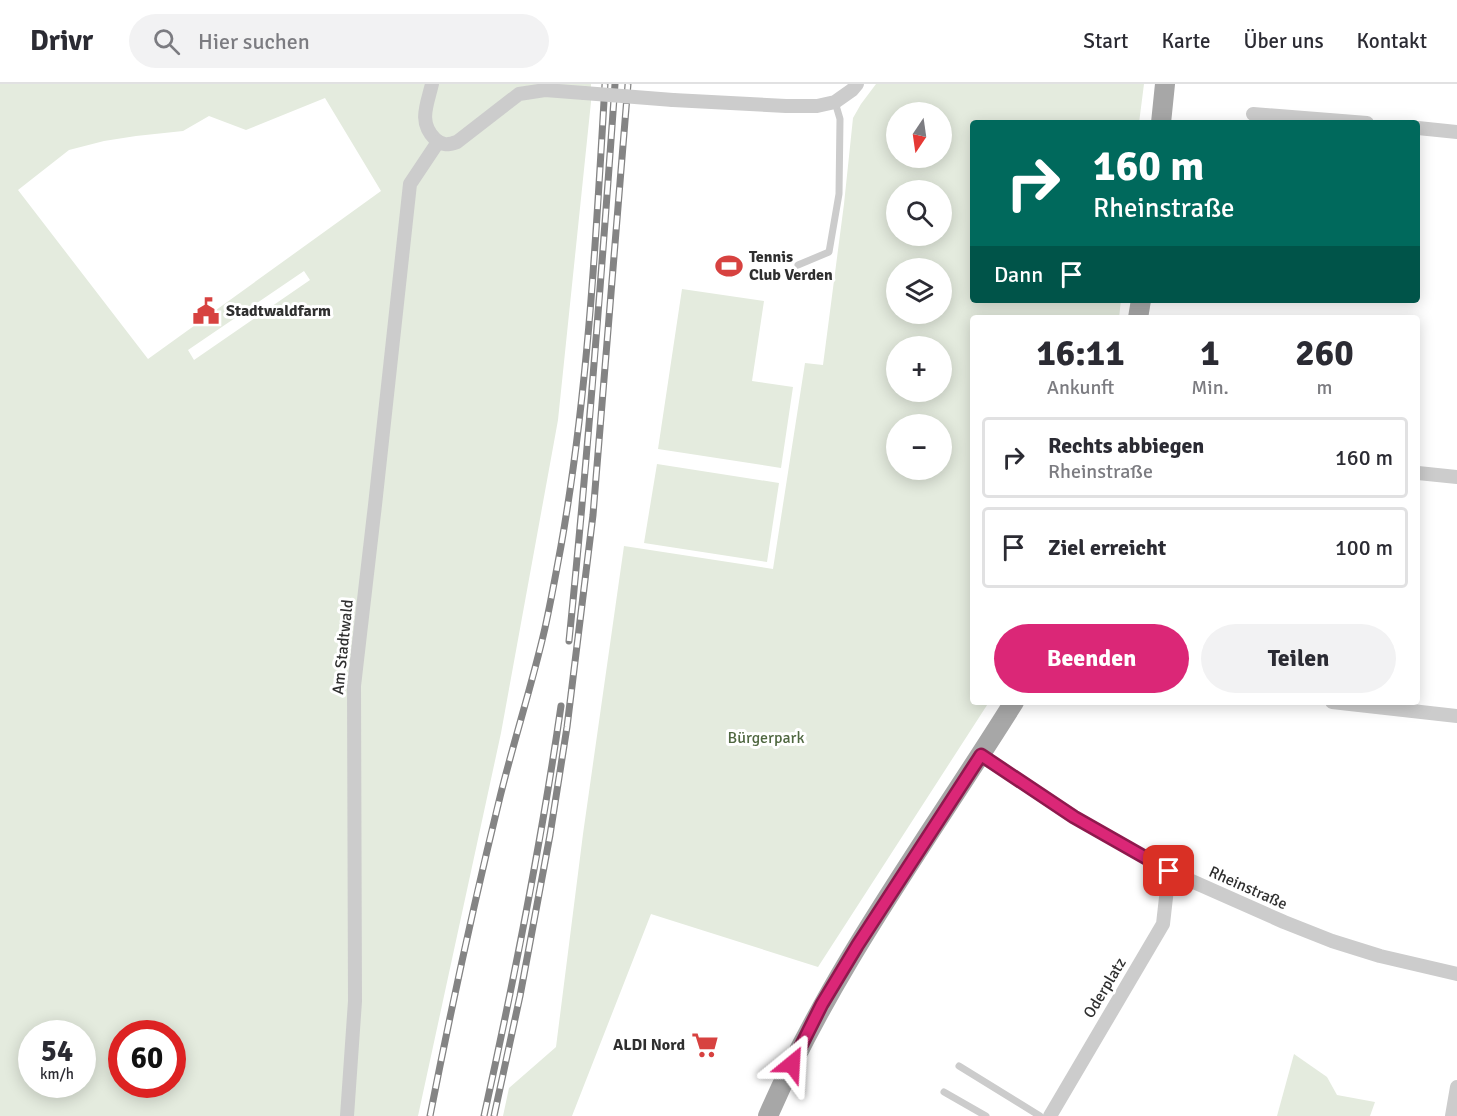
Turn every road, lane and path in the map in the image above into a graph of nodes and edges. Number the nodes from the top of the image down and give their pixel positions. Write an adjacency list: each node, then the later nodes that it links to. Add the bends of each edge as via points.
1 (432, 84): 10 (street, via 425,124)
2 (857, 84): 4 (street)
3 (1165, 84): 6 (main road)
4 (835, 102): 10 (street, bridge, via 786,106 545,90 519,94 458,142); 11 (lane, via 840,129 834,231 829,252)
5 (1253, 114): 7 (street)
6 (1161, 120)
7 (1329, 120)
8 (1420, 128): 9 (street)
9 (1457, 132)
10 (438, 142): 23 (street, Am Stadtwald, via 410,184 354,686 355,1000)
11 (798, 265)
12 (1420, 473): 13 (street)
13 (1457, 477)
14 (1012, 705): 17 (main road)
15 (1359, 705): 16 (street)
16 (1457, 716)
17 (981, 755): 18 (street, Rheinstraße, via 1074,817); 24 (main road, via 822,1004)
18 (1169, 871): 19 (street, Rheinstraße, via 1332,941); 27 (street, Oderplatz, via 1162,924)
19 (1457, 974)
20 (959, 1066): 26 (lane)
21 (1457, 1087): 28 (street)
22 (944, 1092): 25 (lane)
23 (347, 1116)
24 (768, 1116)
25 (986, 1116)
26 (1040, 1116)
27 (1050, 1116)
28 (1452, 1116)

